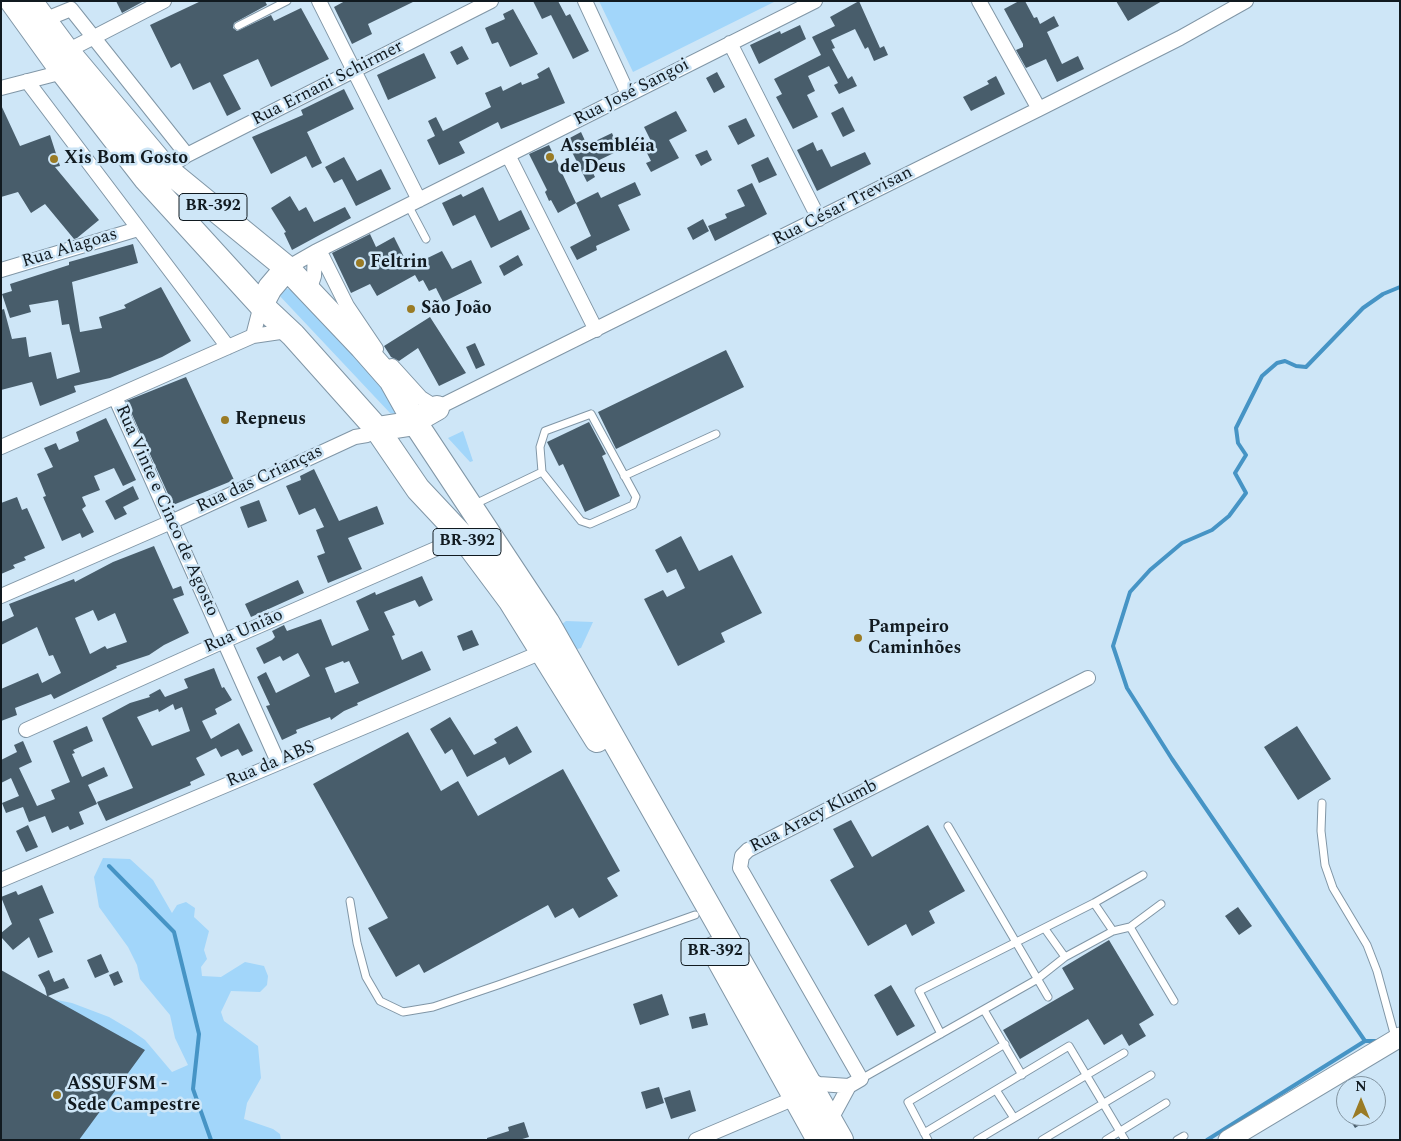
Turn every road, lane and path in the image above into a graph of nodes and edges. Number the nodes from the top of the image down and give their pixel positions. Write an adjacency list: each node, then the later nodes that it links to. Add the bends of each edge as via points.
1 (12, 1): 15 (highway, BR-392)
2 (30, 1): 11 (highway, BR-392)
3 (164, 1): 13 (street)
4 (287, 1): 12 (lane)
5 (320, 1): 16 (street)
6 (491, 1): 16 (street, Rua Ernani Schirmer)
7 (585, 1): 19 (street)
8 (815, 1): 14 (street, Rua José Sangoi)
9 (979, 1): 20 (street)
10 (1246, 1): 20 (street, Rua César Trevisan)
11 (44, 20): 13 (street, via 71,9); 15 (highway, BR-392)
12 (238, 26)
13 (93, 38): 15 (street); 21 (street)
14 (730, 44): 19 (street, Rua José Sangoi); 25 (street)
15 (65, 61): 17 (street); 23 (highway, BR-392); 32 (highway, BR-392, via 146,179)
16 (354, 70): 21 (street, Rua Ernani Schirmer); 24 (street)
17 (27, 81): 18 (street); 26 (street)
18 (2, 87)
19 (628, 94): 22 (street, Rua José Sangoi)
20 (1039, 109): 25 (street, Rua César Trevisan)
21 (187, 155): 23 (street, Rua Ernani Schirmer)
22 (508, 155): 24 (street, Rua José Sangoi); 33 (street)
23 (166, 169): 29 (highway, BR-392)
24 (413, 202): 27 (lane); 28 (street, Rua José Sangoi)
25 (819, 219): 33 (street, Rua César Trevisan)
26 (138, 228): 30 (street, Rua Alagoas); 36 (street)
27 (426, 239)
28 (317, 251): 29 (street, Rua José Sangoi); 31 (street); 38 (street, via 347,306 377,349 421,398)
29 (287, 268): 31 (highway, BR-392); 32 (highway)
30 (1, 270)
31 (309, 291): 38 (highway, BR-392, via 385,374)
32 (261, 304): 34 (highway, BR-392); 35 (street)
33 (596, 330): 38 (street, Rua César Trevisan)
34 (293, 335): 35 (street, via 287,331); 38 (highway, BR-392)
35 (253, 336): 36 (street)
36 (228, 347): 37 (street)
37 (115, 397): 40 (street); 44 (street, Rua Vinte e Cinco de Agosto)
38 (397, 419): 43 (highway, BR-392 / BR-392, via 429,442); 44 (street, Rua das Crianças); 45 (highway, BR-392, via 418,489)
39 (716, 434): 42 (lane)
40 (1, 447)
41 (542, 472): 42 (lane, via 581,521 590,524 633,505 636,497); 42 (lane, via 540,447 545,432 591,414); 43 (lane)
42 (624, 476)
43 (471, 507): 77 (highway, BR-392, via 576,672)
44 (171, 522): 46 (street, Rua das Crianças); 47 (street, Rua Vinte e Cinco de Agosto)
45 (463, 537): 47 (street, Rua União); 48 (highway, BR-392, via 510,600)
46 (1, 596)
47 (224, 640): 50 (street, Rua União); 51 (street, Rua Vinte e Cinco de Agosto)
48 (542, 652): 51 (street, Rua da ABS); 59 (highway, BR-392, via 611,764)
49 (1088, 678): 76 (street, Rua Aracy Klumb, via 748,850 742,856 740,868)
50 (26, 730)
51 (278, 762): 55 (street, Rua da ABS)
52 (1322, 803): 70 (lane, via 1325,865 1333,888 1362,936 1377,971)
53 (948, 826): 63 (lane)
54 (1143, 875): 57 (lane)
55 (1, 880)
56 (350, 900): 59 (lane, via 366,977 380,1001 403,1012 489,988)
57 (1094, 903): 61 (lane); 62 (lane)
58 (1161, 904): 60 (lane)
59 (695, 915): 77 (highway, BR-392)
60 (1130, 927): 62 (lane); 67 (lane)
61 (1045, 929): 63 (lane); 64 (lane)
62 (1113, 930): 64 (lane)
63 (1014, 942): 65 (lane); 69 (lane, via 919,991)
64 (1065, 957): 65 (lane)
65 (1036, 980): 66 (lane); 68 (lane)
66 (1048, 997)
67 (1174, 1001)
68 (984, 1010): 69 (lane); 71 (lane)
69 (941, 1034): 76 (lane)
70 (1398, 1038): 92 (street)
71 (1005, 1044): 73 (lane); 84 (lane, via 908,1102)
72 (1124, 1053): 74 (lane)
73 (1022, 1074): 74 (lane, via 1069,1046); 78 (lane)
74 (1086, 1075): 79 (lane); 81 (lane)
75 (1151, 1075): 79 (lane)
76 (855, 1083): 77 (street); 83 (street)
77 (800, 1088): 83 (highway, BR-392); 86 (street)
78 (996, 1090): 81 (lane); 84 (lane)
79 (1103, 1103): 82 (lane); 88 (lane)
80 (1166, 1103): 82 (lane)
81 (1014, 1118): 87 (lane)
82 (1120, 1131): 89 (lane); 90 (lane)
83 (830, 1133)
84 (926, 1136)
85 (1184, 1136): 91 (lane)
86 (696, 1140)
87 (977, 1140)
88 (1042, 1140)
89 (1106, 1140)
90 (1125, 1140)
91 (1177, 1140)
92 (1228, 1140)

